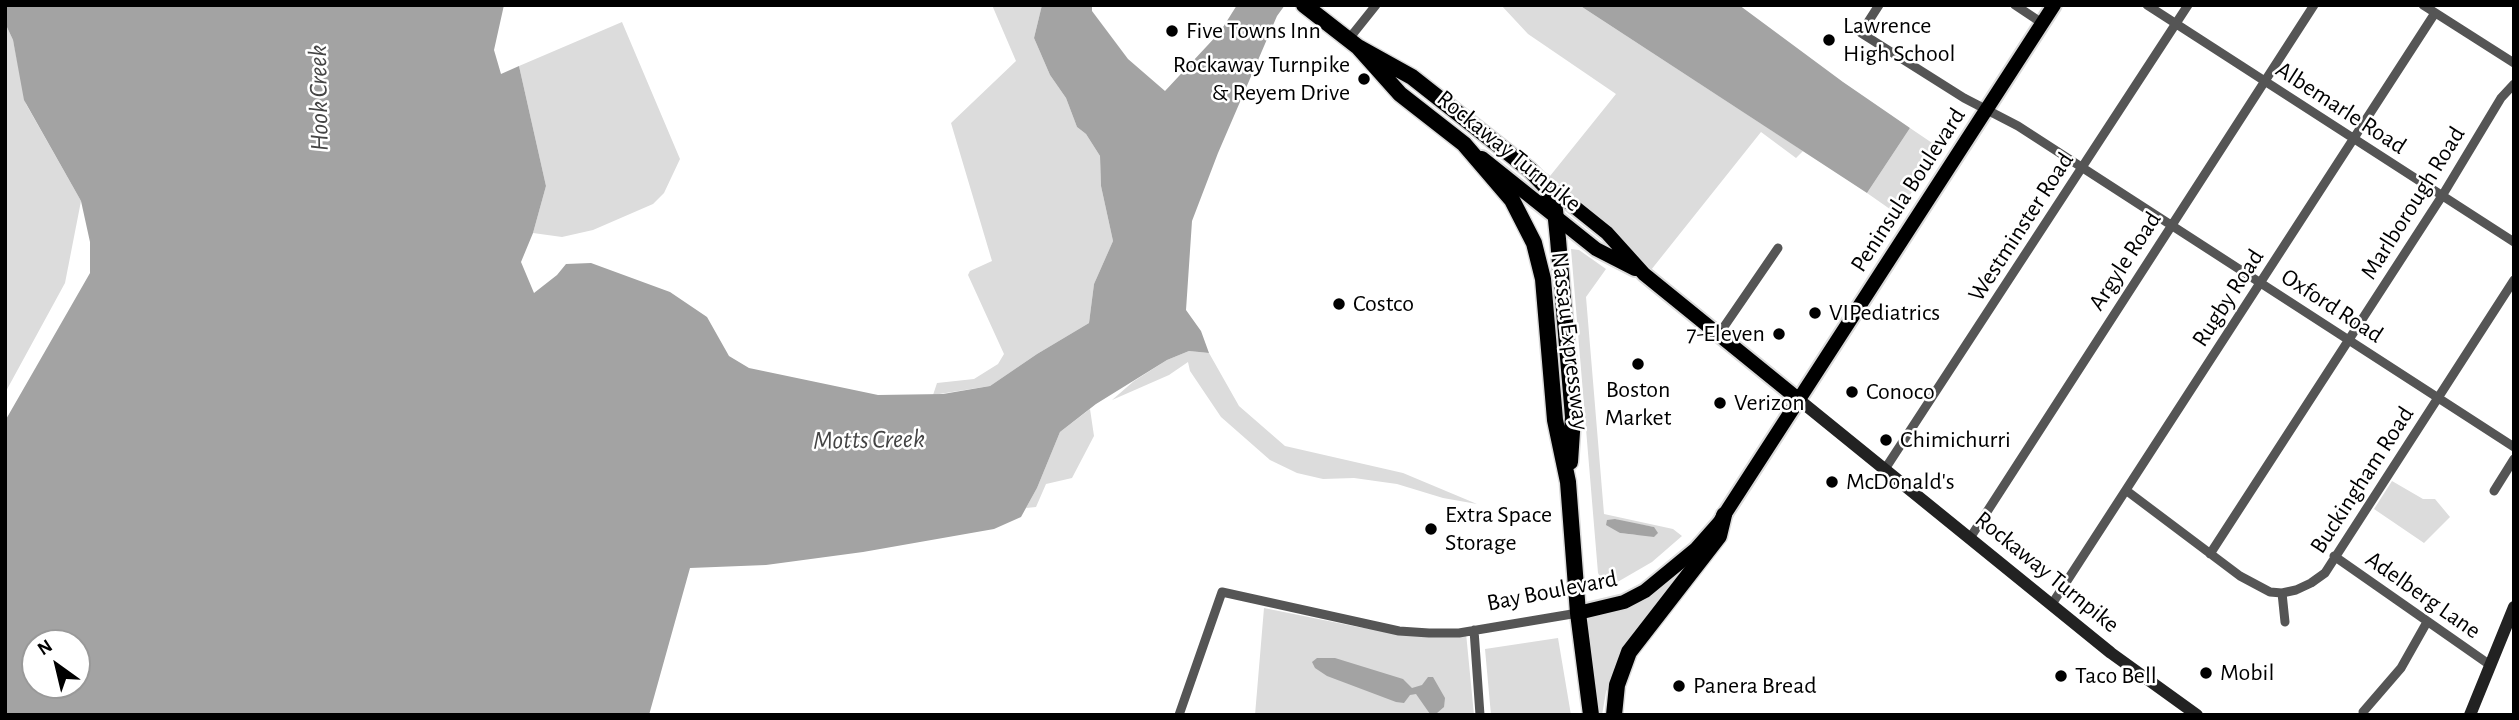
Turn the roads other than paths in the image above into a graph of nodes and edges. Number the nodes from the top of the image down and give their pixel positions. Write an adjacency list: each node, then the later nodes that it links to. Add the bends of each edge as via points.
1 (1304, 5): 13 (highway, Rockaway Turnpike)
2 (1376, 5): 13 (street)
3 (1879, 5): 17 (street, Oxford Road, via 1861,33)
4 (2014, 5): 11 (street)
5 (2054, 5): 11 (main road, Peninsula Boulevard)
6 (2147, 5): 12 (street, Albemarle Road)
7 (2188, 5): 12 (street, Westminster Road)
8 (2314, 5): 15 (street, Argyle Road)
9 (2423, 5): 10 (street)
10 (2435, 13): 14 (street); 18 (street, Rugby Road)
11 (2042, 23): 17 (main road, Peninsula Boulevard)
12 (2176, 24): 15 (street, Albemarle Road); 20 (street, Westminster Road)
13 (1353, 44): 19 (highway, Rockaway Turnpike, via 1400,93); 21 (highway, Rockaway Turnpike, via 1412,77)
14 (2514, 63)
15 (2264, 81): 18 (street, Albemarle Road); 24 (street, Argyle Road)
16 (2514, 84): 22 (street, Marlborough Road)
17 (1987, 109): 20 (street, Oxford Road); 32 (main road, Peninsula Boulevard)
18 (2353, 139): 22 (street, Albemarle Road); 29 (street, Rugby Road)
19 (1464, 145): 23 (main road, Rockaway Turnpike); 37 (highway, Nassau Expressway, via 1512,200 1538,254 1555,420)
20 (2083, 168): 24 (street, Oxford Road); 36 (street, Westminster Road)
21 (1541, 180): 23 (highway, Nassau Expressway); 27 (main road, Rockaway Turnpike, via 1607,233)
22 (2442, 196): 25 (street, Albemarle Road); 31 (street, Marlborough Road)
23 (1556, 218): 27 (main road, Rockaway Turnpike, via 1596,248); 37 (highway, Nassau Expressway, via 1573,417)
24 (2171, 225): 29 (street, Oxford Road); 41 (street, Argyle Road)
25 (2514, 242)
26 (1778, 248): 30 (street)
27 (1644, 274): 30 (main road, Rockaway Turnpike)
28 (2514, 280): 33 (street, Buckingham Road)
29 (2261, 283): 31 (street, Oxford Road); 38 (street, Rugby Road)
30 (1719, 334): 32 (main road, Rockaway Turnpike)
31 (2349, 340): 33 (street, Oxford Road); 42 (street, Marlborough Road)
32 (1798, 398): 36 (main road, Rockaway Turnpike); 40 (main road, Bay Boulevard)
33 (2438, 398): 34 (street, Oxford Road); 43 (street, Buckingham Road)
34 (2514, 447)
35 (2514, 459): 39 (street)
36 (1885, 469): 41 (main road, Rockaway Turnpike)
37 (1568, 482): 47 (highway, Nassau Expressway)
38 (2127, 491): 42 (street); 45 (street, Rugby Road)
39 (2494, 491)
40 (1724, 515): 47 (main road, Bay Boulevard, via 1696,549 1645,591 1624,602); 56 (highway, via 1719,536 1629,652 1616,685)
41 (1970, 538): 45 (main road, Rockaway Turnpike)
42 (2210, 554): 44 (street, via 2240,576 2270,592)
43 (2334, 556): 44 (street, Buckingham Road, via 2325,573 2311,583); 49 (street, Adelberg Lane)
44 (2282, 593): 48 (street)
45 (2052, 604): 57 (main road, Rockaway Turnpike, via 2110,653)
46 (2514, 607): 51 (main road)
47 (1578, 613): 50 (street, Bay Boulevard); 55 (highway, Nassau Expressway)
48 (2285, 622)
49 (2427, 622): 51 (street, Adelberg Lane); 52 (street, via 2401,668)
50 (1474, 630): 53 (street, Bay Boulevard, via 1399,631 1222,592); 54 (street)
51 (2490, 665): 58 (main road)
52 (2363, 712)
53 (1179, 715)
54 (1480, 715)
55 (1591, 715)
56 (1614, 715)
57 (2197, 715)
58 (2470, 715)

